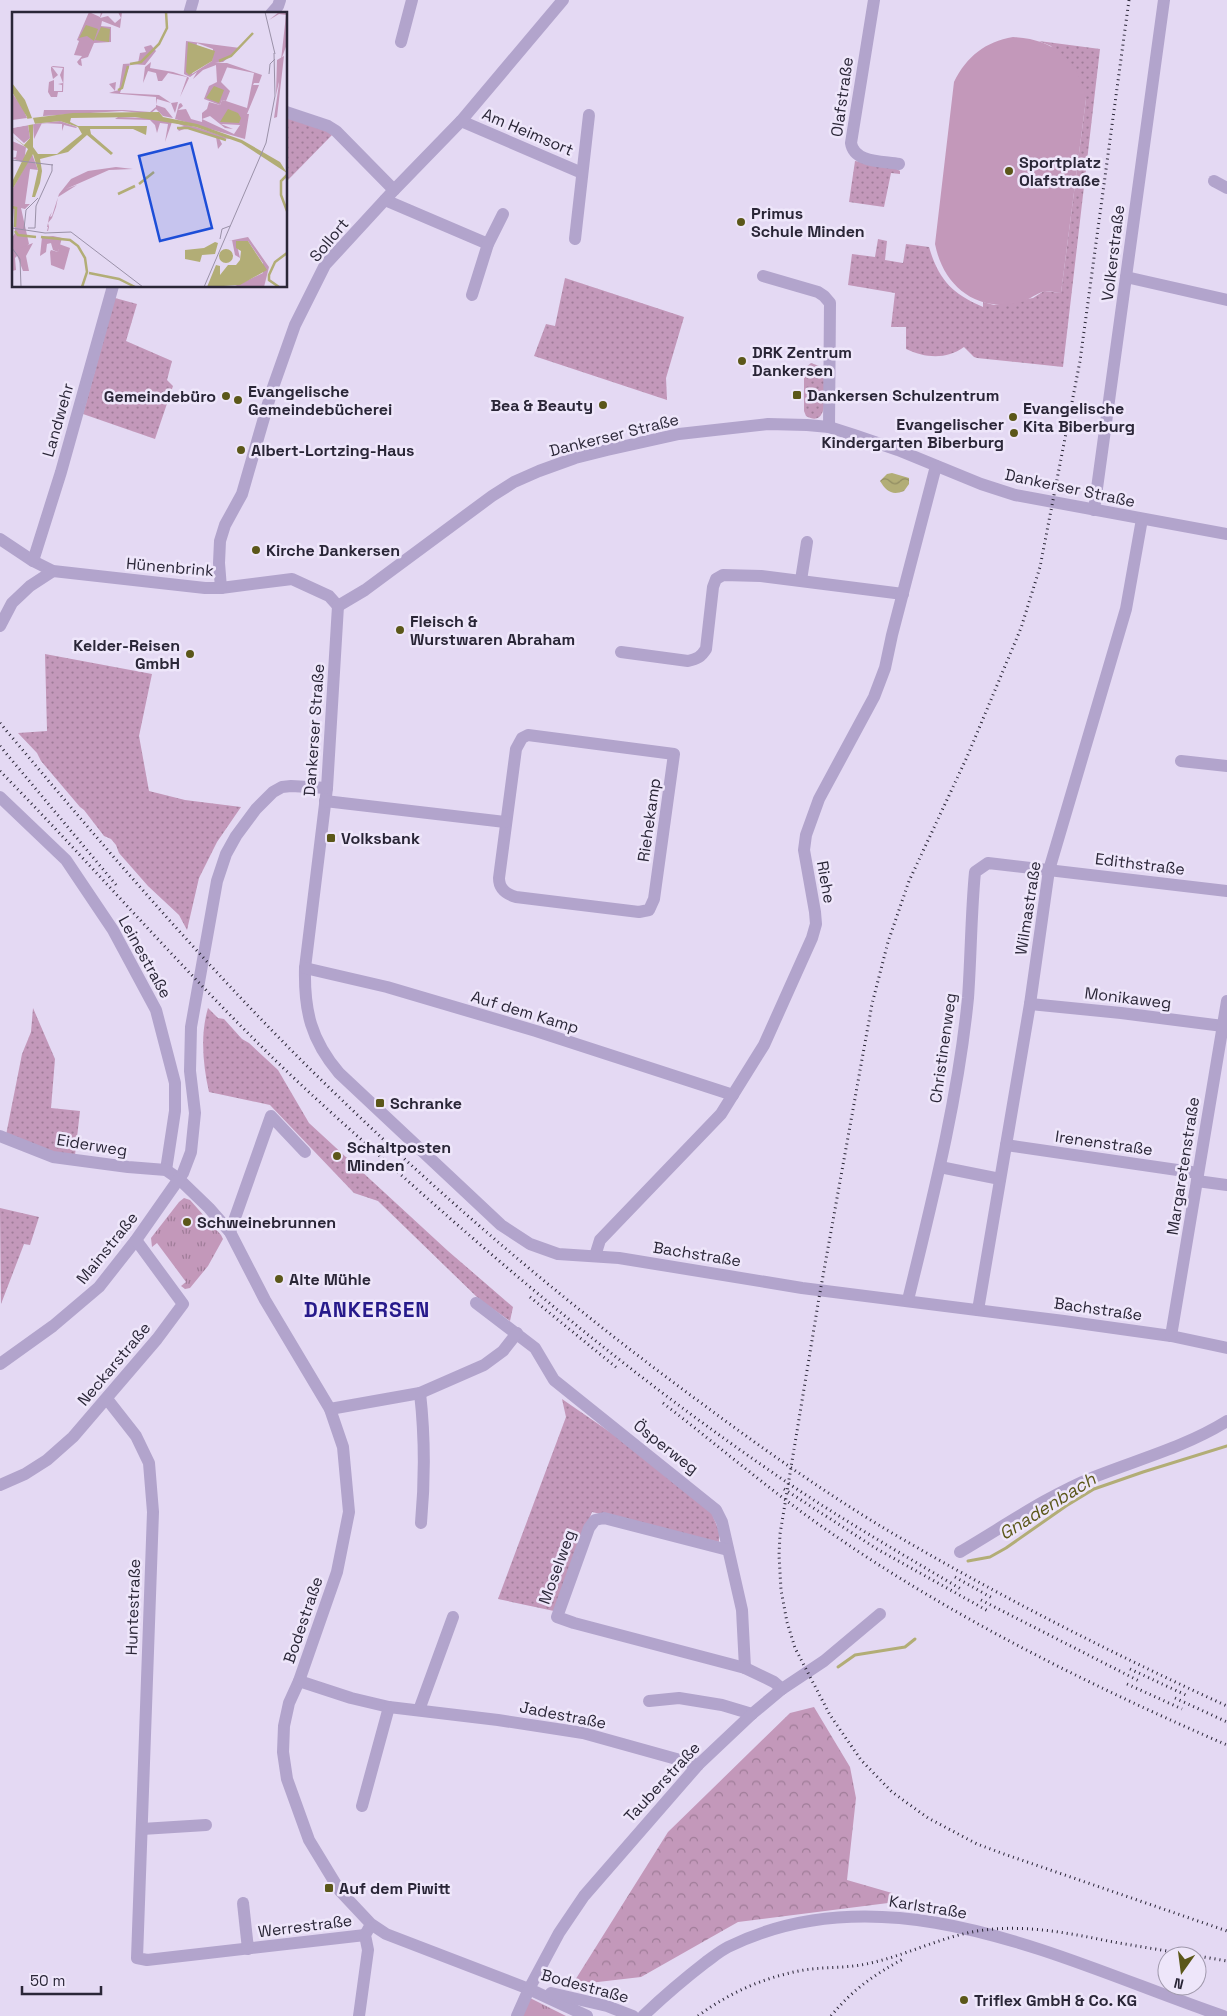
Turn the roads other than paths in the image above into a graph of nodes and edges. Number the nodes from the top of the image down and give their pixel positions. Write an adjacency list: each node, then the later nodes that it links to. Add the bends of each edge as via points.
1 (280, 0): 6 (street)
2 (412, 0): 7 (street)
3 (563, 0): 10 (street, Sollort)
4 (874, 0): 11 (street, Olafstraße, via 851,142 858,156)
5 (1164, 0): 21 (street, Volkerstraße)
6 (273, 12)
7 (401, 42)
8 (288, 113): 15 (street, via 336,131)
9 (589, 115): 12 (street, Am Heimsort)
10 (461, 122): 12 (street, Am Heimsort); 15 (street, Sollort)
11 (899, 164)
12 (582, 173): 18 (street, Am Heimsort)
13 (1214, 181): 14 (street)
14 (1227, 188)
15 (394, 190): 16 (street, Sollort)
16 (385, 200): 19 (street); 35 (street, Sollort, via 325,265 296,325 272,390 242,494 220,541)
17 (503, 214): 19 (street)
18 (575, 239)
19 (488, 244): 23 (street)
20 (763, 276): 25 (street, via 818,292 830,304)
21 (1126, 277): 24 (street); 27 (street, Volkerstraße)
22 (111, 288): 32 (street, Landwehr)
23 (472, 296)
24 (1227, 300)
25 (829, 427): 26 (street, Dankerser Straße); 37 (street, Dankerser Straße, via 768,424 679,434 575,458 514,482)
26 (936, 466): 27 (street, Dankerser Straße, via 1015,495); 36 (street, Riehe)
27 (1094, 510): 28 (street, Dankerser Straße)
28 (1142, 519): 29 (street, Dankerser Straße); 45 (street, Wilmastraße, via 1126,609)
29 (1227, 534)
30 (0, 540): 32 (street, Hünenbrink)
31 (807, 542): 34 (street)
32 (33, 561): 33 (street, Hünenbrink)
33 (53, 571): 35 (street, Hünenbrink); 38 (street, via 12,603)
34 (801, 580): 36 (street); 39 (street, via 723,575 716,579 706,649 697,659 688,661)
35 (221, 588): 37 (street, Hünenbrink, via 292,580 328,596)
36 (903, 594): 51 (street, Riehe, via 885,668 874,697 820,799 806,835 804,850 816,912 815,930 764,1045)
37 (338, 606): 42 (street, Dankerser Straße)
38 (0, 626)
39 (621, 652)
40 (1181, 761): 41 (street)
41 (1227, 766)
42 (326, 795): 44 (street); 47 (street, Dankerser Straße); 58 (street, Mainstraße, via 291,786 273,792 256,809 226,854 217,882 191,1027 192,1152)
43 (0, 797): 56 (street, Leinestraße, via 66,860 113,930 156,1010 175,1084 175,1111)
44 (505, 822): 44 (street, Riehekamp, via 499,878 503,890 516,897 644,912 652,906 654,899 674,754 528,736 522,738 516,749)
45 (1049, 870): 46 (street, Edithstraße); 49 (street, Wilmastraße); 55 (street, Christinenweg, via 988,863 975,872 968,998)
46 (1227, 891)
47 (305, 968): 51 (street, Auf dem Kamp, via 387,987 536,1031); 63 (street, Bachstraße, via 307,1017 328,1061 339,1073 509,1232 558,1254)
48 (1227, 1002): 50 (street, Margaretenstraße)
49 (1030, 1004): 50 (street, Monikaweg); 53 (street, Wilmastraße)
50 (1222, 1026): 57 (street, Margaretenstraße)
51 (733, 1095): 63 (street, Riehe, via 720,1114 600,1240)
52 (0, 1136): 56 (street, Eiderweg, via 53,1157)
53 (1006, 1145): 57 (street, Irenenstraße); 59 (street, Wilmastraße)
54 (305, 1152): 61 (street, via 272,1116)
55 (940, 1167): 59 (street); 64 (street, Christinenweg)
56 (166, 1170): 58 (street)
57 (1197, 1177): 60 (street, Irenenstraße); 68 (street, Margaretenstraße)
58 (179, 1179): 61 (street, Bodestraße); 62 (street, Mainstraße)
59 (1000, 1179): 66 (street, Wilmastraße)
60 (1227, 1185)
61 (230, 1232): 73 (street, Bodestraße, via 265,1300)
62 (136, 1240): 70 (street, Mainstraße, via 87,1299); 72 (street, Neckarstraße, via 183,1304)
63 (595, 1256): 64 (street, Bachstraße, via 802,1288)
64 (908, 1300): 66 (street, Bachstraße)
65 (476, 1303): 67 (street, Ösperweg)
66 (978, 1310): 68 (street, Bachstraße)
67 (517, 1333): 71 (street, via 503,1351 484,1365); 77 (street, Ösperweg, via 535,1348 554,1380 716,1510)
68 (1171, 1336): 69 (street, Bachstraße)
69 (1227, 1348)
70 (0, 1364)
71 (420, 1393): 73 (street); 76 (street, via 424,1435)
72 (107, 1399): 75 (street, Neckarstraße, via 47,1460); 91 (street, Huntestraße, via 136,1436 149,1463 153,1512)
73 (330, 1408): 82 (street, Bodestraße, via 344,1447 349,1512 337,1572)
74 (1227, 1421): 78 (street, via 1166,1452 1092,1478)
75 (0, 1485)
76 (421, 1523)
77 (728, 1550): 81 (street, Ösperweg, via 742,1610); 81 (street, Moselweg, via 604,1518 595,1520 589,1528 556,1617)
78 (960, 1552)
79 (880, 1614): 83 (street, Tauberstraße, via 824,1661)
80 (453, 1617): 86 (street)
81 (745, 1668): 83 (street, Moselweg)
82 (299, 1681): 85 (street, Jadestraße); 93 (street, Bodestraße, via 289,1703 284,1726 287,1779 309,1840)
83 (782, 1689): 87 (street, Tauberstraße)
84 (649, 1701): 87 (street, via 679,1698)
85 (389, 1706): 86 (street, Jadestraße); 89 (street)
86 (419, 1710): 88 (street, Jadestraße, via 583,1733)
87 (752, 1714): 88 (street, Tauberstraße)
88 (698, 1765): 96 (street, Tauberstraße, via 584,1896)
89 (362, 1806)
90 (206, 1825): 91 (street)
91 (142, 1829): 95 (street, Huntestraße)
92 (243, 1903): 94 (street, Werrestraße)
93 (368, 1930): 94 (street, Werrestraße); 96 (street, Bodestraße); 97 (street)
94 (248, 1949): 95 (street, Werrestraße, via 147,1960)
95 (137, 1958)
96 (529, 1988): 98 (street, Tauberstraße); 99 (street, Bodestraße); 100 (street, Bodestraße, via 607,2006)
97 (359, 2016)
98 (517, 2016)
99 (587, 2016)
100 (633, 2016)
101 (643, 2016): 102 (street, Karlstraße, via 681,1981 726,1948 758,1934 823,1918 883,1916 976,1931)
102 (1223, 2016)

